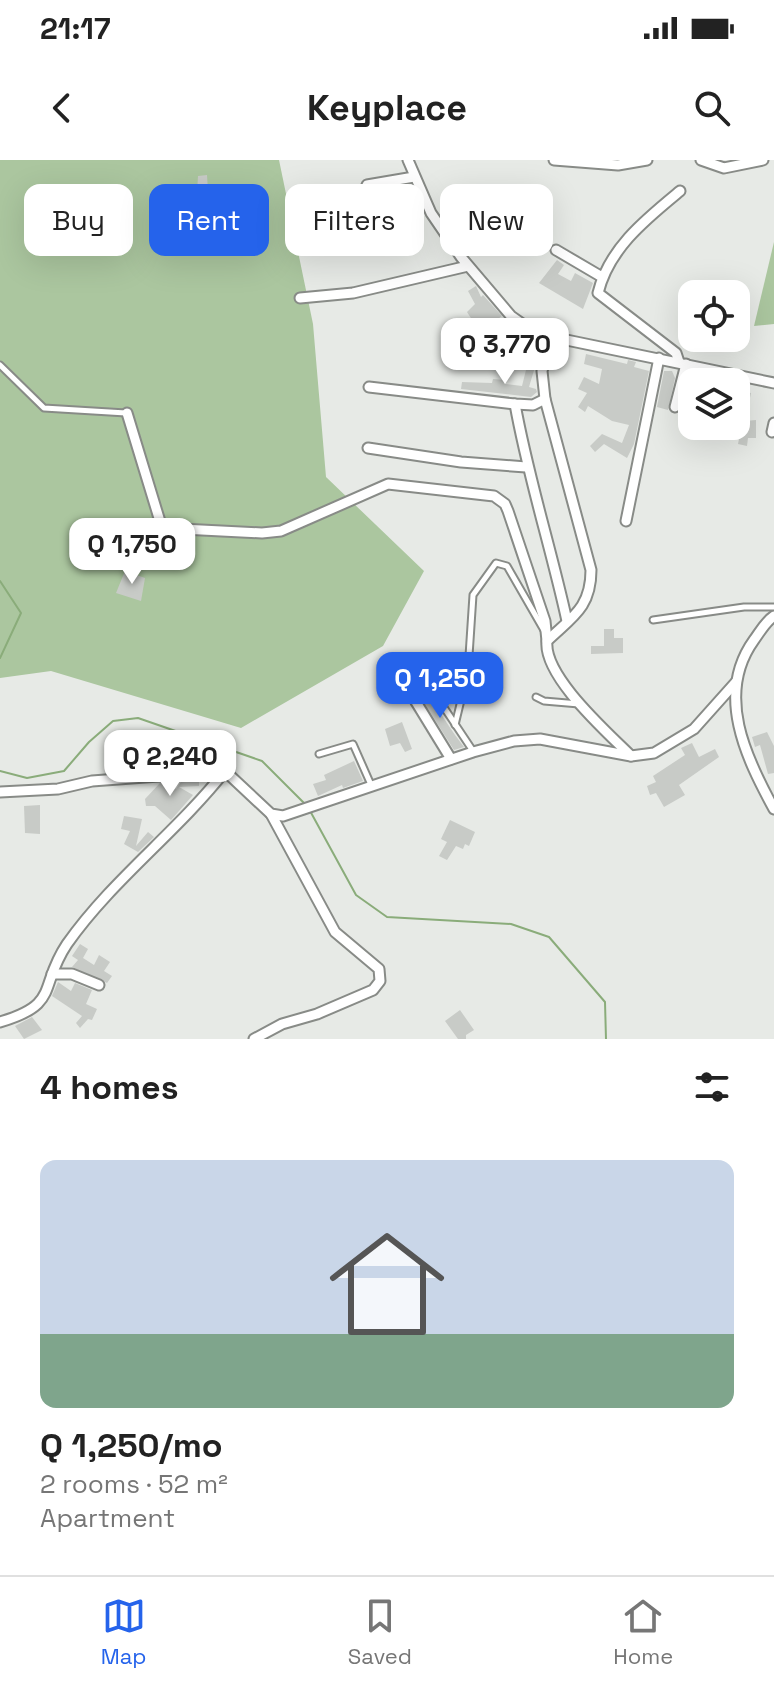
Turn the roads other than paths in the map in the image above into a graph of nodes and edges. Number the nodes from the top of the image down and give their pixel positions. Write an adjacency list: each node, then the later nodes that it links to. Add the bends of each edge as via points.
1 (408, 160): 7 (street)
2 (554, 160): 6 (street)
3 (647, 160): 6 (street, via 618,165)
4 (701, 160): 5 (street, via 724,168)
5 (763, 160)
6 (593, 161)
7 (414, 177): 8 (street); 11 (street, via 431,213)
8 (373, 184)
9 (680, 191): 12 (street, via 638,225)
10 (556, 250): 12 (street)
11 (468, 266): 13 (street, via 353,293); 14 (street, via 511,316)
12 (602, 277): 16 (street, via 598,295)
13 (300, 298)
14 (552, 337): 15 (street); 20 (street, via 542,371)
15 (659, 358): 16 (street); 26 (street)
16 (683, 363): 18 (street); 22 (street)
17 (0, 365): 23 (lane, via 44,408)
18 (774, 383)
19 (369, 387): 21 (street)
20 (545, 399): 21 (street); 30 (street, via 591,570 584,606)
21 (515, 404): 25 (street)
22 (675, 407)
23 (127, 413): 31 (street, via 162,528 281,531 388,484 494,496 508,511)
24 (368, 448): 25 (street)
25 (526, 467): 30 (street)
26 (626, 521)
27 (774, 607): 29 (lane)
28 (774, 616): 33 (street, via 749,648)
29 (653, 620)
30 (567, 621): 31 (street)
31 (546, 637): 36 (street, via 546,652); 37 (lane, via 507,566 496,563 473,595 468,671)
32 (417, 667): 37 (lane)
33 (736, 682): 40 (street, via 680,739 654,753); 45 (street, via 741,739)
34 (413, 697): 41 (street)
35 (536, 697): 36 (lane)
36 (580, 704): 40 (street)
37 (455, 725): 38 (lane)
38 (473, 752): 40 (street, via 540,739); 41 (street)
39 (319, 754): 43 (lane, via 353,744)
40 (631, 756)
41 (451, 759): 43 (street)
42 (225, 771): 44 (street); 46 (street); 47 (street, via 168,837 102,900 66,945)
43 (373, 788): 46 (street, via 283,816)
44 (0, 792)
45 (774, 809)
46 (271, 814): 50 (street, via 335,932 379,969 380,981 373,990)
47 (52, 974): 48 (street, via 65,972); 49 (street, via 33,1011)
48 (99, 985)
49 (0, 1022)
50 (254, 1039)

